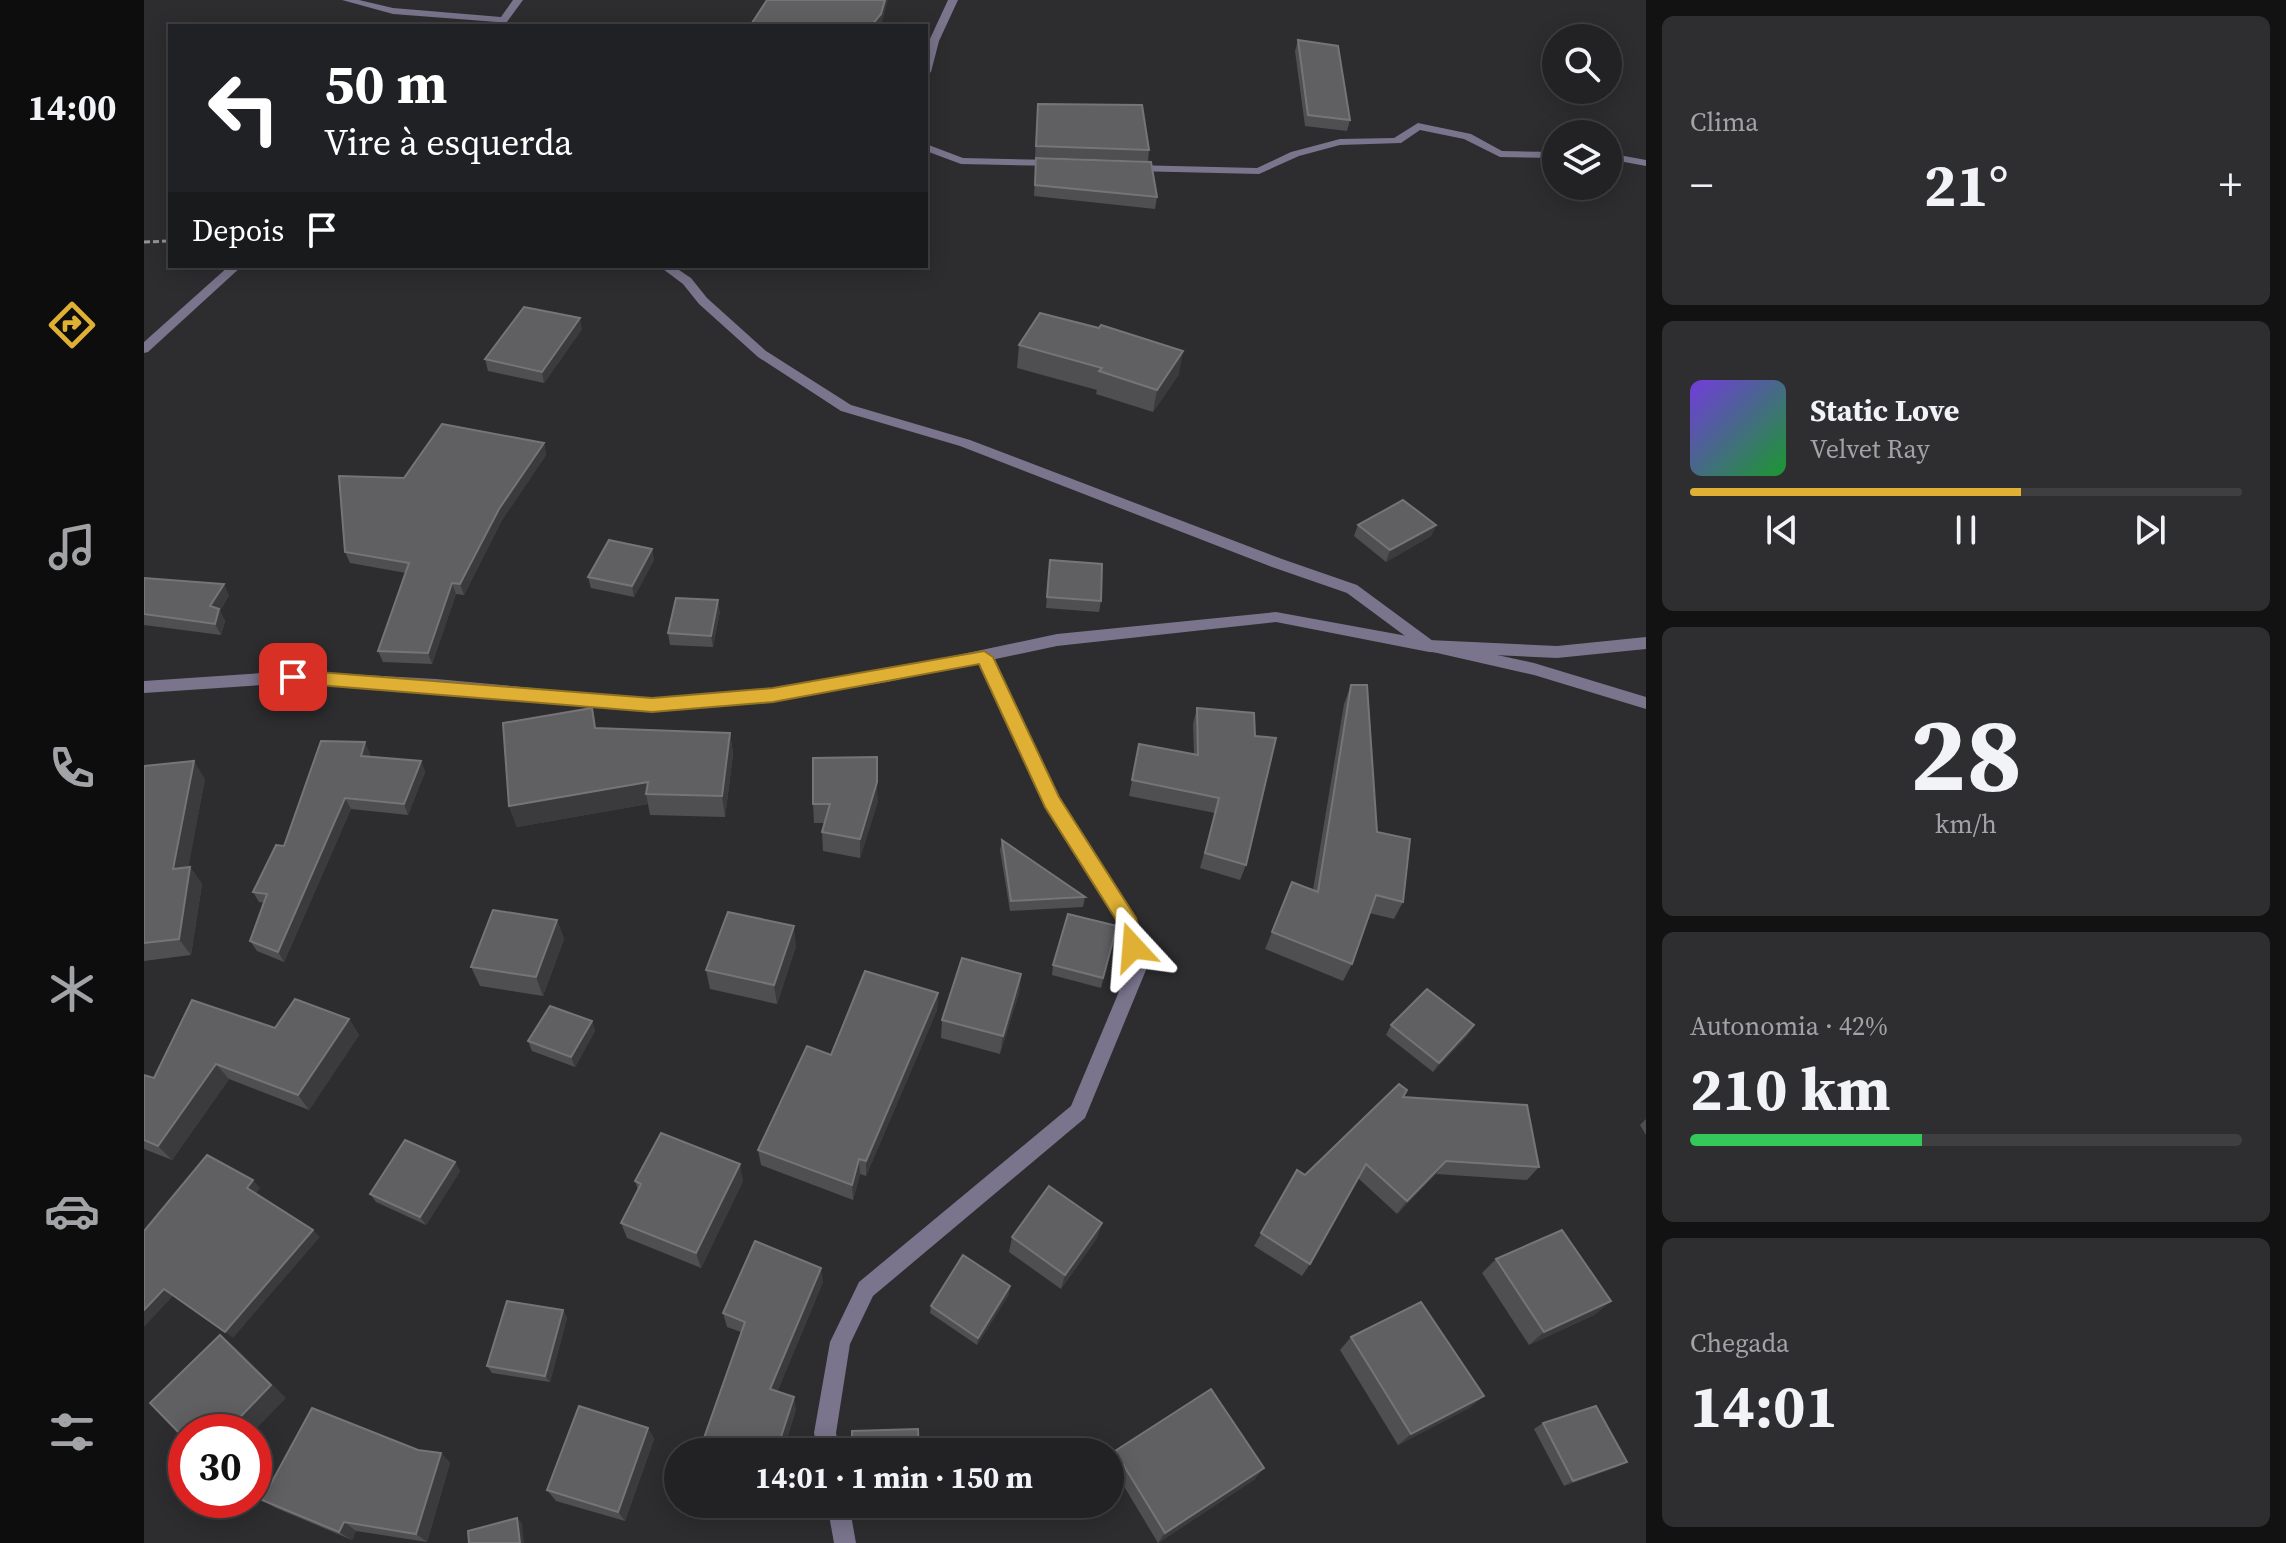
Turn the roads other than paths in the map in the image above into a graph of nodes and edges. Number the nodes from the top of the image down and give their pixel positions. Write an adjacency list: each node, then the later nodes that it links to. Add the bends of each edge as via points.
1 (347, 0): 4 (street, via 393,11)
2 (518, 0): 4 (street)
3 (953, 0): 5 (street)
4 (502, 23)
5 (928, 64)
6 (928, 148): 10 (street, via 961,161)
7 (1542, 155): 11 (street, via 1500,154 1467,136 1418,126 1397,141 1340,142 1259,171)
8 (1622, 159): 9 (street)
9 (1646, 163)
10 (1075, 164)
11 (1119, 167)
12 (234, 268): 14 (street)
13 (668, 268): 16 (street, via 762,354 846,408 965,443 1352,589)
14 (144, 349)
15 (1646, 643): 16 (street, via 1557,652)
16 (1429, 646): 17 (street, via 1276,617 1057,640); 19 (street, via 1534,669)
17 (984, 657): 18 (street, via 773,695 652,705 293,677); 20 (street, via 1051,801 1129,924 1137,970 1078,1112 866,1289 840,1342)
18 (144, 687)
19 (1646, 703)
20 (826, 1438)
21 (841, 1518): 22 (street)
22 (845, 1543)

